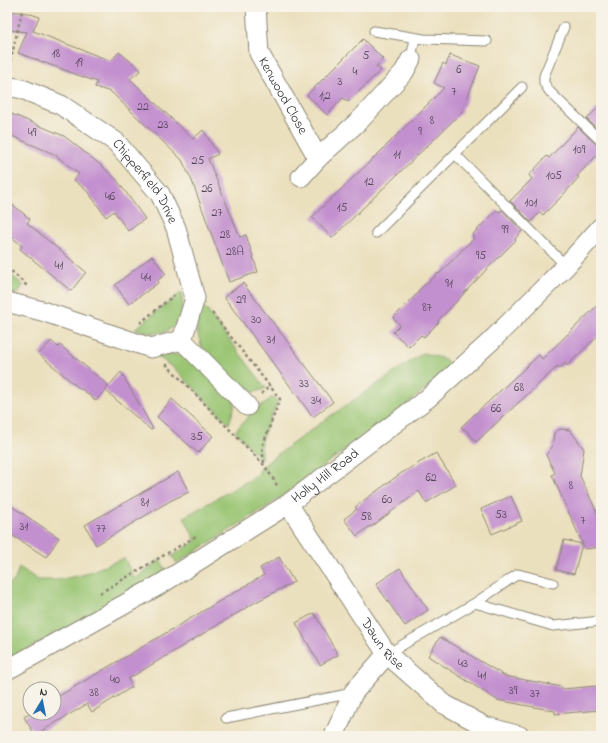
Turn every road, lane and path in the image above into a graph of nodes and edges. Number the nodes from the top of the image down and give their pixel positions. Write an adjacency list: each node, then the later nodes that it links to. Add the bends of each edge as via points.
1 (23, 7): 8 (path)
2 (256, 7): 13 (street, Kenwood Close, via 259,53)
3 (564, 27): 11 (lane, via 544,76 544,82 550,92)
4 (374, 31): 5 (lane)
5 (415, 38): 6 (lane); 7 (lane)
6 (487, 41)
7 (411, 59): 13 (street, via 404,72 361,119)
8 (9, 67)
9 (7, 86): 18 (street, Chipperfield Drive, via 22,89 61,105 116,142 160,194 176,228)
10 (522, 87): 12 (lane)
11 (601, 141)
12 (455, 154): 16 (lane); 17 (lane)
13 (318, 158): 14 (street)
14 (301, 177)
15 (601, 228): 17 (street, Holly Hill Road)
16 (376, 233)
17 (566, 266): 27 (street, Holly Hill Road, via 490,342 428,398)
18 (193, 290): 20 (path); 21 (street); 24 (path, via 280,399 262,447)
19 (7, 302): 20 (street)
20 (121, 338): 22 (street)
21 (182, 340): 22 (street); 23 (street)
22 (150, 348): 24 (path)
23 (247, 406)
24 (264, 466): 26 (path)
25 (284, 483): 26 (path)
26 (278, 487): 27 (path)
27 (288, 504): 35 (street, Dawn Rise); 36 (street, Holly Hill Road, via 161,584)
28 (204, 531): 30 (path)
29 (553, 583): 31 (lane, via 518,574)
30 (97, 595)
31 (475, 603): 32 (lane, via 553,626); 35 (lane)
32 (601, 621)
33 (16, 643): 34 (path)
34 (7, 648)
35 (387, 654): 37 (street); 40 (street, Dawn Rise, via 444,704 484,726)
36 (7, 670)
37 (353, 693): 38 (lane); 39 (street)
38 (226, 718)
39 (334, 736)
40 (520, 736)

